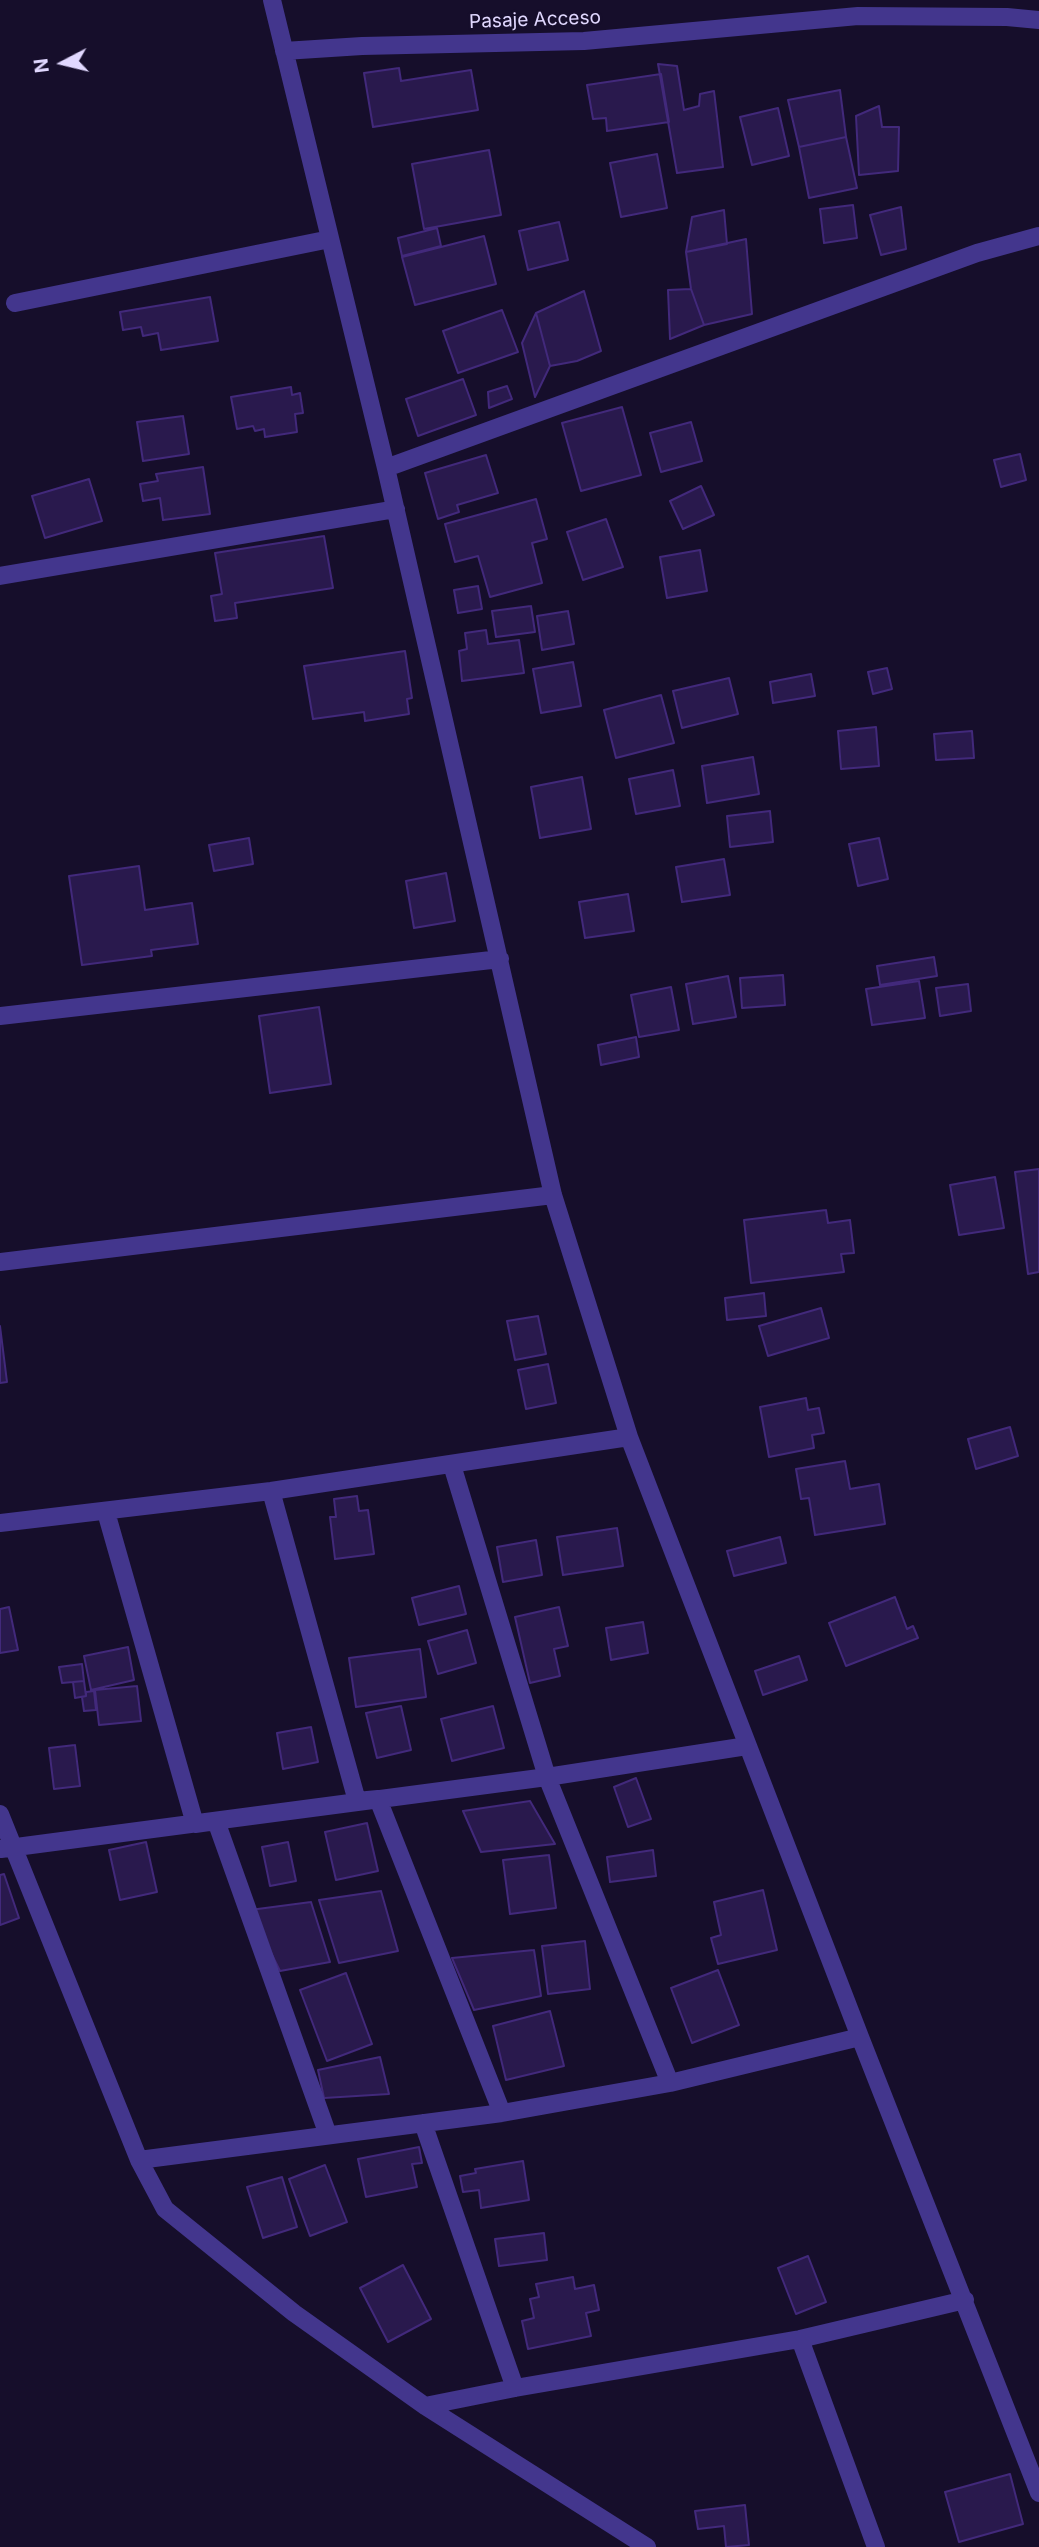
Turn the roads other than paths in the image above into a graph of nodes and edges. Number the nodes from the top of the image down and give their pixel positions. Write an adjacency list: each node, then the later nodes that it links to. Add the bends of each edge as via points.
1 (272, 0): 3 (street)
2 (1039, 20): 3 (street, Pasaje Acceso, via 858,16 584,41)
3 (284, 51): 5 (street)
4 (1039, 236): 7 (street, via 977,253)
5 (330, 239): 6 (street); 7 (street)
6 (15, 303)
7 (386, 468): 8 (street)
8 (396, 509): 9 (street); 10 (street)
9 (0, 576)
10 (500, 960): 11 (street); 12 (street)
11 (0, 1016)
12 (553, 1195): 13 (street); 14 (street)
13 (0, 1262)
14 (629, 1437): 15 (street); 19 (street)
15 (452, 1465): 16 (street); 20 (street)
16 (271, 1491): 17 (street); 22 (street)
17 (106, 1512): 18 (street); 25 (street)
18 (0, 1523)
19 (747, 1746): 20 (street); 27 (street)
20 (547, 1777): 21 (street); 28 (street)
21 (378, 1799): 22 (street); 29 (street)
22 (357, 1801): 24 (street)
23 (0, 1814): 26 (street)
24 (216, 1821): 25 (street); 31 (street)
25 (195, 1824): 26 (street)
26 (6, 1848): 32 (street)
27 (860, 2037): 28 (street); 33 (street)
28 (670, 2083): 29 (street)
29 (502, 2113): 30 (street)
30 (424, 2123): 31 (street); 35 (street)
31 (328, 2135): 32 (street)
32 (139, 2160): 36 (street, via 165,2209 294,2313)
33 (964, 2300): 34 (street); 37 (street)
34 (800, 2339): 35 (street); 39 (street)
35 (515, 2388): 36 (street)
36 (425, 2406): 38 (street)
37 (1039, 2493)
38 (647, 2547)
39 (876, 2547)

